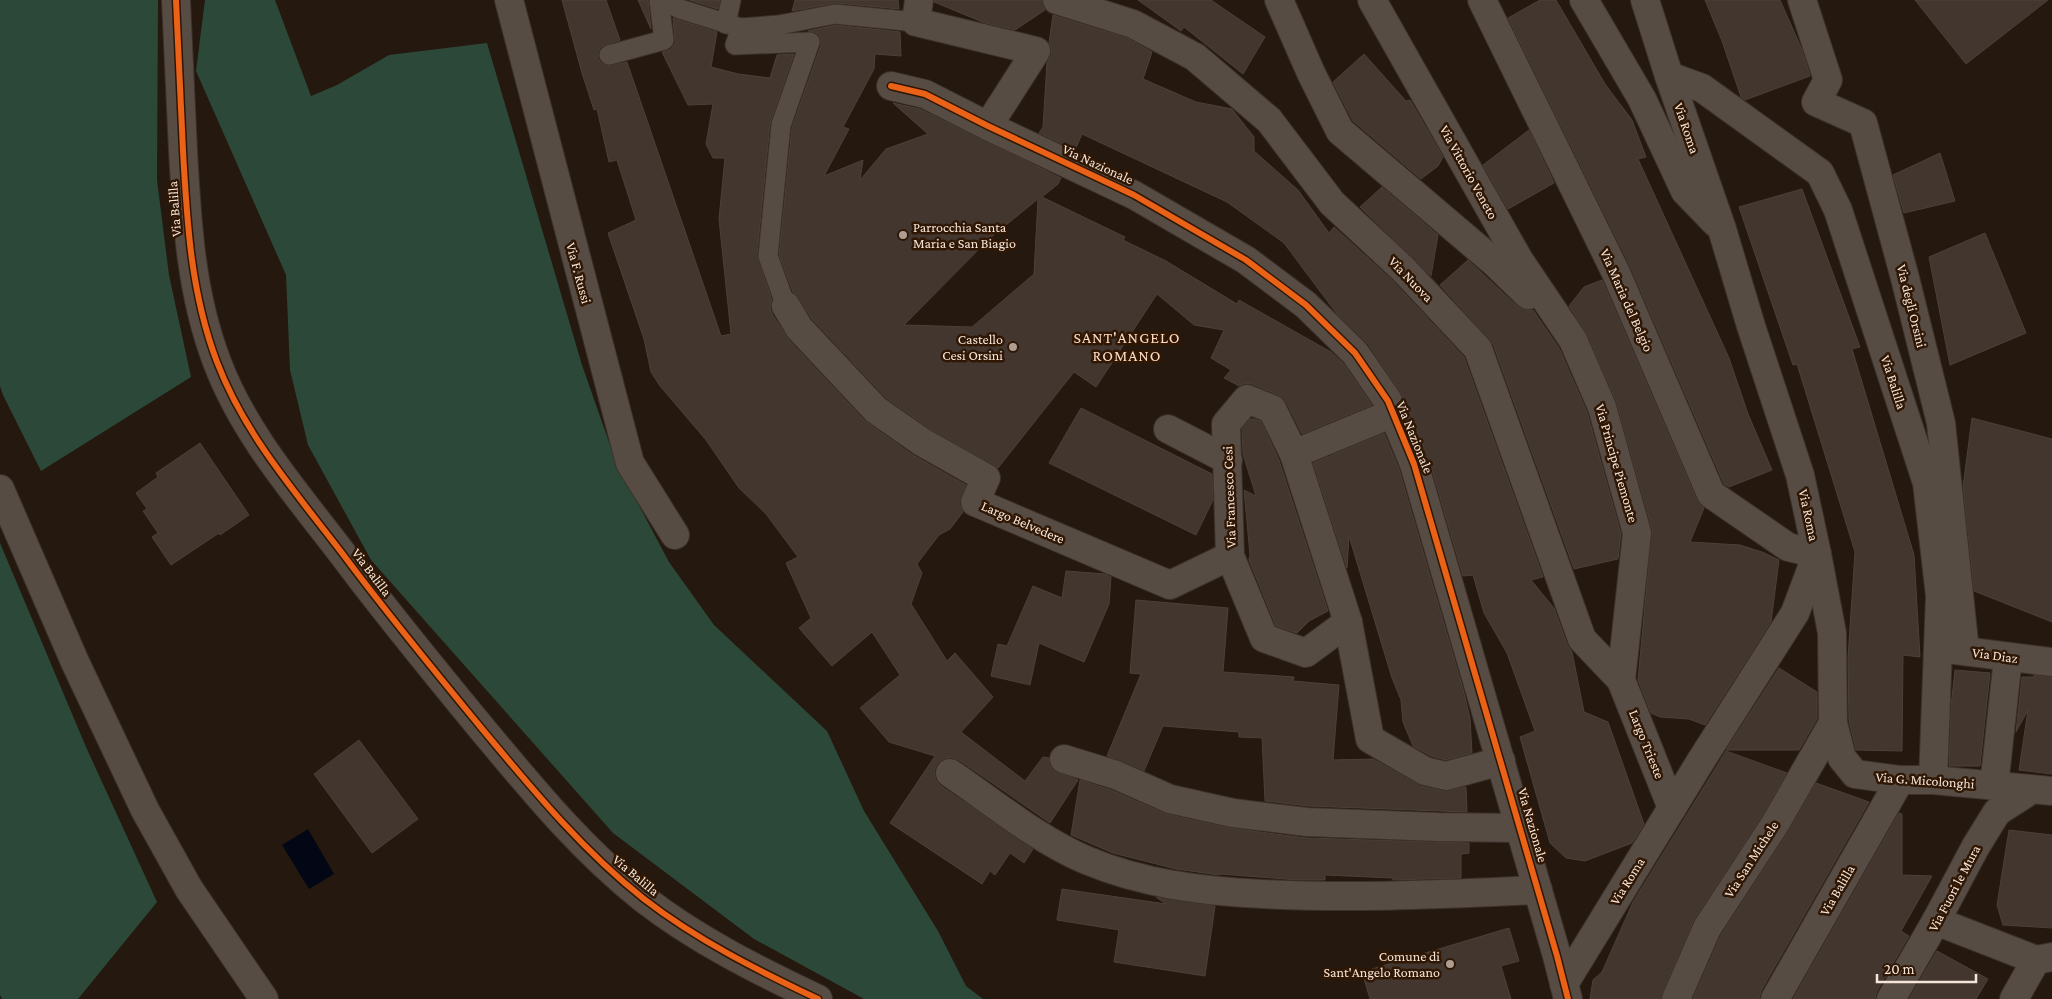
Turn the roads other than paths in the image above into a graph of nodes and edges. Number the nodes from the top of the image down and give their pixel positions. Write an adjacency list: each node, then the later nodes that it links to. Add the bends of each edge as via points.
1 (176, 0): 50 (street, Via Balilla, via 187,222 196,288 217,362 252,433 390,617 538,796 602,863 644,899 692,932 750,966)
2 (509, 0): 26 (street, Via F. Russi, via 630,463)
3 (660, 0): 13 (lane); 14 (lane, via 664,40)
4 (731, 0): 13 (lane)
5 (1057, 0): 34 (street, Via Nuova, via 1133,24 1195,56 1269,120 1332,203 1403,269 1478,350 1582,639)
6 (1279, 0): 20 (street, via 1340,131 1494,262)
7 (1372, 0): 20 (street, Via Vittorio Veneto, via 1519,260)
8 (1482, 0): 27 (street, Via Maria del Belgio, via 1616,273 1711,494 1788,547)
9 (1584, 0): 18 (street, via 1642,99 1685,191)
10 (1646, 0): 15 (street, Via Roma)
11 (1802, 0): 31 (street, Via degli Orsini, via 1828,80 1816,102 1863,123 1905,278 1941,423)
12 (918, 11): 13 (lane, via 835,14 779,25); 17 (street, via 1036,51)
13 (733, 26): 19 (lane, via 735,45 810,42 780,125 768,256)
14 (609, 55)
15 (1668, 76): 18 (street, Via Roma); 30 (street, Via Balilla, via 1702,88 1820,173 1838,210 1928,483 1940,596)
16 (891, 86): 17 (street, Via Nazionale, via 925,94)
17 (988, 126): 21 (street, Via Nazionale, via 1134,194 1246,260 1306,305 1355,353)
18 (1722, 229): 27 (street, Via Roma, via 1800,475)
19 (786, 306): 28 (street, Largo Belvedere, via 799,328 876,410 922,442 986,478 975,502 1170,585)
20 (1573, 340): 34 (street, Via Principe Piemonte, via 1602,407 1637,533)
21 (1393, 413): 23 (street); 37 (street, Via Nazionale, via 1414,464)
22 (1168, 429): 24 (street)
23 (1294, 454): 24 (street, Via Francesco Cesi, via 1272,409 1247,399 1226,424); 29 (street, Via Francesco Cesi)
24 (1228, 460): 28 (street, Via Francesco Cesi)
25 (0, 489): 49 (street, via 75,662 145,810 190,889)
26 (675, 535)
27 (1817, 554): 35 (street, Via G. Micolonghi, via 1832,633); 43 (street, Via Roma, via 1795,613)
28 (1230, 556): 29 (street, Via Francesco Cesi, via 1264,638 1306,653)
29 (1348, 622): 37 (street, Via Francesco Cesi, via 1370,740 1424,771 1446,776)
30 (1938, 648): 31 (street, Via Diaz); 40 (street, Via Balilla)
31 (1965, 651): 32 (street, Via Diaz)
32 (2008, 658): 33 (street, Via Diaz); 41 (street)
33 (2052, 662)
34 (1621, 680): 43 (street, Largo Trieste)
35 (1833, 722): 39 (street, Via G. Micolonghi, via 1842,758 1855,774); 51 (street, Via San Michele, via 1775,824 1707,928)
36 (1064, 759): 44 (street, via 1116,775 1170,799 1233,813 1307,822)
37 (1501, 761): 44 (street, Via Nazionale)
38 (950, 773): 45 (street, via 1052,843 1099,866 1148,881 1227,892 1359,897)
39 (1900, 780): 40 (street, Via G. Micolonghi); 52 (street, Via Balilla)
40 (1933, 780): 41 (street, Via G. Micolonghi)
41 (1994, 786): 42 (street, Via G. Micolonghi)
42 (2042, 790): 46 (street, Via Fuori le Mura, via 1997,812)
43 (1672, 808): 48 (street, Via Roma)
44 (1520, 828): 45 (street, Via Nazionale)
45 (1538, 890): 48 (street, Via Nazionale)
46 (1936, 921): 47 (street); 53 (street, Via Fuori le Mura)
47 (2044, 959): 54 (street)
48 (1566, 991)
49 (264, 999)
50 (818, 999)
51 (1676, 999)
52 (1775, 999)
53 (1891, 999)
54 (2014, 999)

